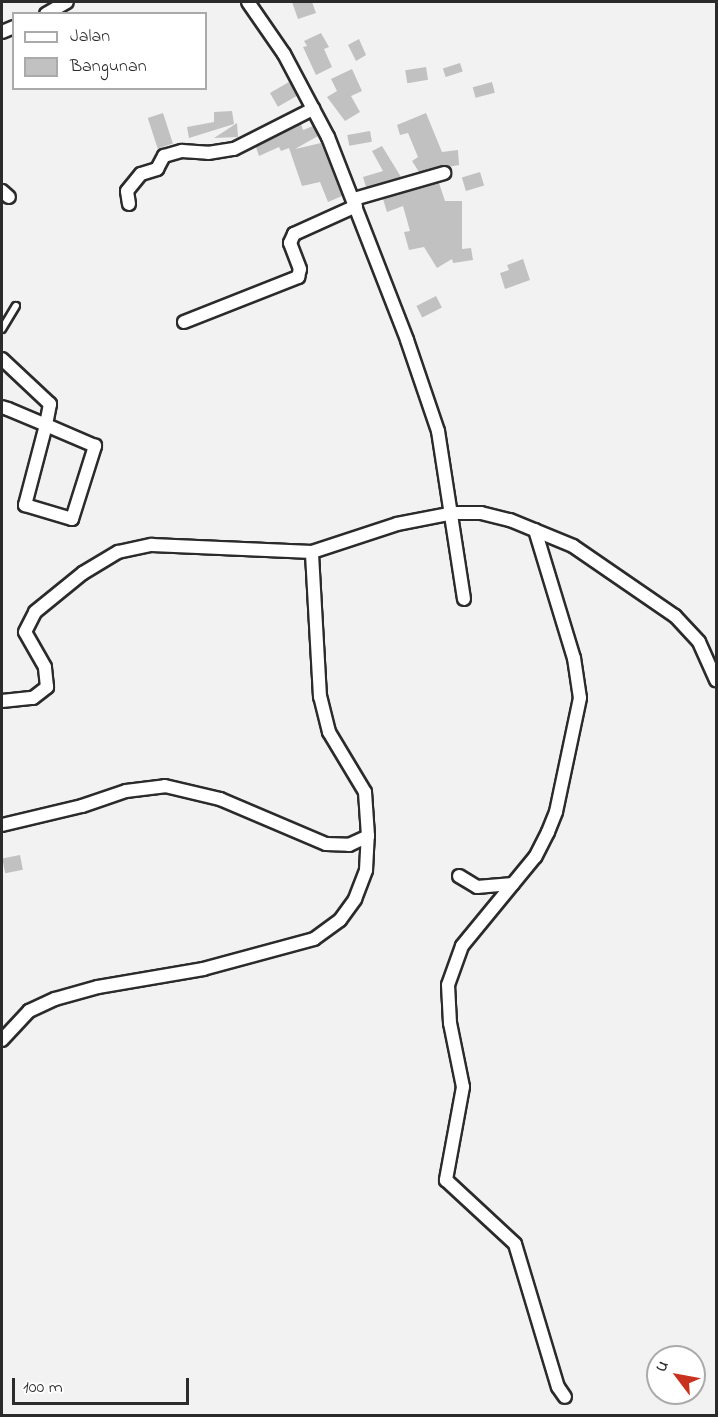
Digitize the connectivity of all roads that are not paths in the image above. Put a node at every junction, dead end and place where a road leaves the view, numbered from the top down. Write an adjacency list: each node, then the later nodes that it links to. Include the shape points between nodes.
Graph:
1 (67, 2): 3 (street)
2 (248, 2): 4 (street, via 285,54)
3 (50, 12)
4 (313, 109): 6 (street); 7 (street, via 234,148 164,156 157,169 140,176 127,191)
5 (444, 173): 6 (street)
6 (355, 203): 9 (street, via 294,234 290,243 300,269 298,277); 14 (street, via 438,430)
7 (129, 204)
8 (16, 306): 10 (lane)
9 (184, 322)
10 (2, 328)
11 (2, 359): 13 (street, via 26,386 46,397 50,404)
12 (2, 407): 13 (street)
13 (45, 425): 13 (street, via 95,446 72,519 25,505)
14 (453, 513): 15 (street, via 496,516); 16 (street, via 378,528); 17 (street)
15 (535, 530): 18 (street, via 588,554 675,616 699,642); 23 (street, via 574,658 580,698 556,812 535,857)
16 (312, 552): 19 (street, via 152,545 118,552 60,589 32,617 25,632 45,667 47,687 33,698); 21 (street, via 320,697 329,732 365,792)
17 (464, 599)
18 (717, 681)
19 (2, 701)
20 (2, 825): 21 (street, via 126,791 165,786 220,800 326,844 349,844)
21 (368, 836): 24 (street, via 366,870 355,898 340,920 314,939 204,969 99,987 55,999 29,1011)
22 (459, 876): 23 (street, via 477,887)
23 (513, 884): 25 (street, via 462,946 447,985 463,1087 446,1180 515,1244)
24 (2, 1040)
25 (564, 1398)

